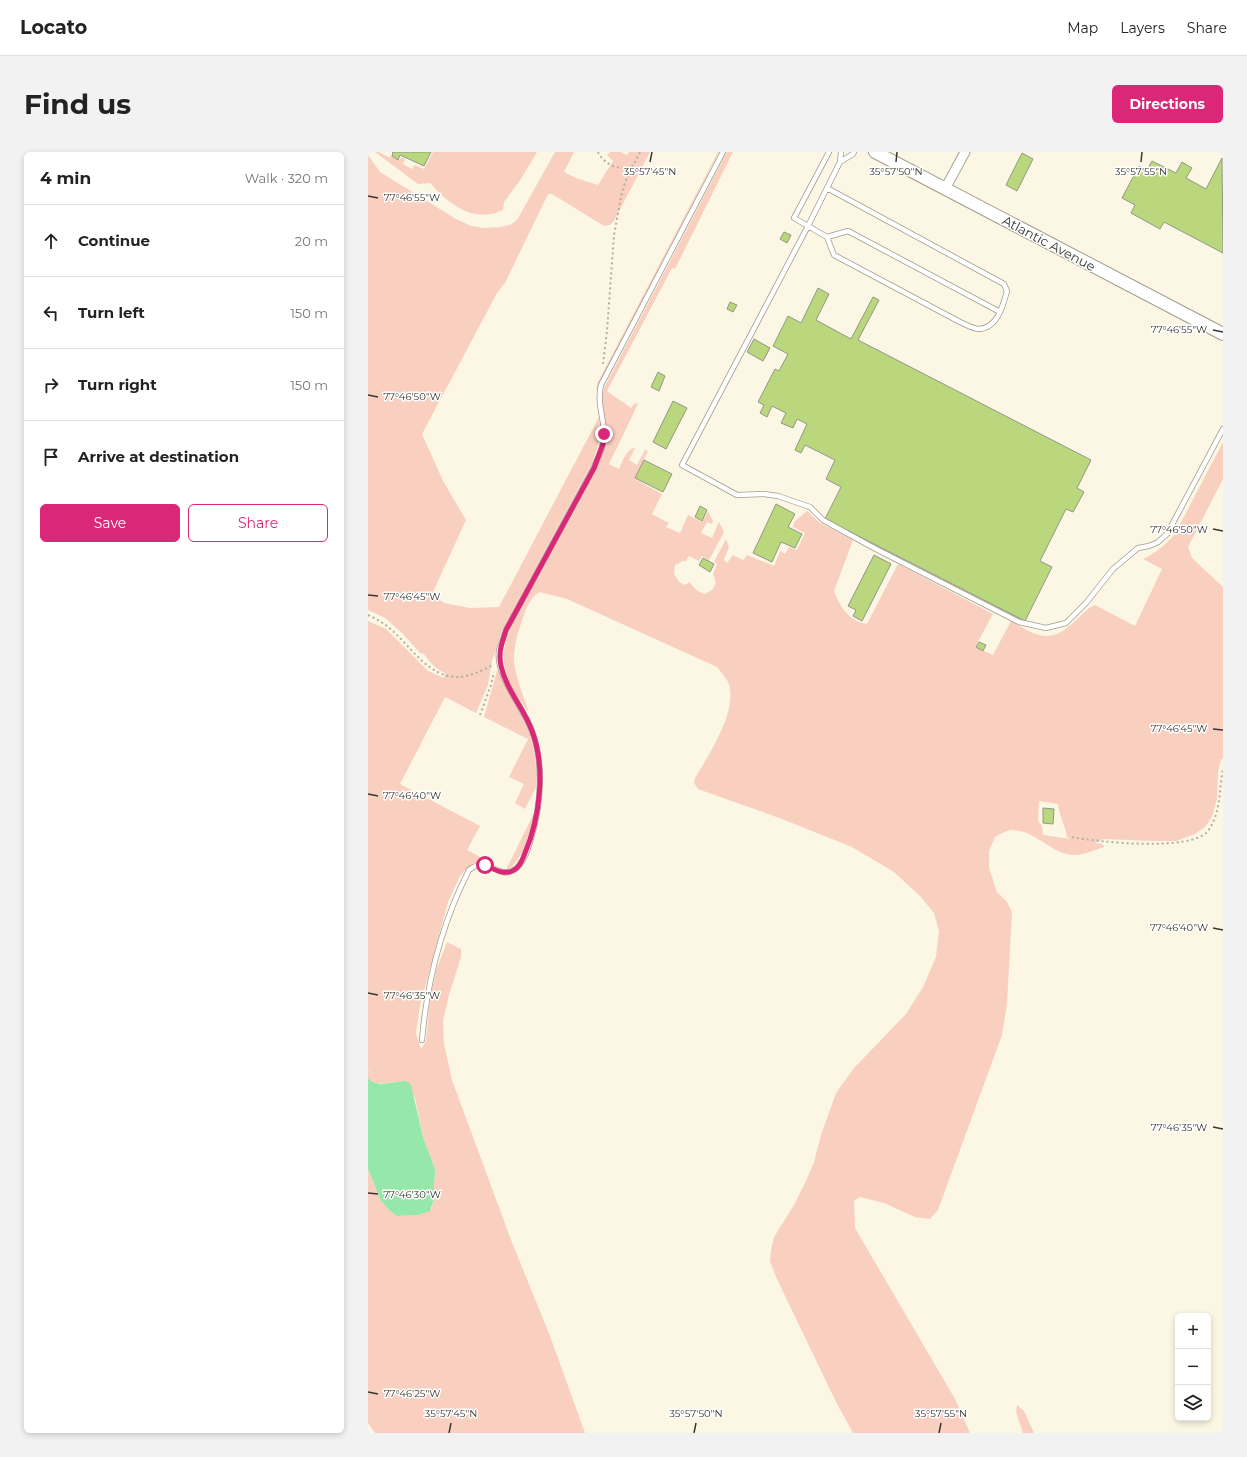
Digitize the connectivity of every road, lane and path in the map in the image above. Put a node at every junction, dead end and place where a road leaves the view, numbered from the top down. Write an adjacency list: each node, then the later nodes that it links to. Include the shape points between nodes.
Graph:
1 (598, 152): 10 (path, via 600,158 619,168)
2 (640, 152): 10 (path)
3 (723, 152): 17 (lane)
4 (829, 152): 13 (lane, via 794,218)
5 (841, 152): 9 (lane)
6 (854, 152): 9 (lane)
7 (875, 152): 12 (main road, Atlantic Avenue)
8 (965, 152): 12 (street)
9 (840, 162): 11 (lane)
10 (634, 165): 17 (path, via 622,192 614,235)
11 (827, 188): 13 (lane); 15 (lane, via 1004,284 1007,291)
12 (946, 189): 16 (main road, Atlantic Avenue)
13 (808, 226): 14 (lane); 18 (lane, via 682,465 737,495 778,496 810,507 823,520 881,552 1019,622 1046,628 1066,623 1113,570 1138,548 1158,542 1167,534)
14 (827, 237): 15 (lane, via 848,231); 15 (lane, via 834,255 976,329 985,328 994,322)
15 (1000, 312)
16 (1223, 334)
17 (601, 385): 23 (lane, via 599,395 604,434 599,456 506,630 499,652 504,679 532,730 538,754 539,790 536,822 521,862 514,870 506,873 479,864 469,870 450,914 436,958)
18 (1223, 430)
19 (368, 615): 20 (path, via 387,626 427,665 443,674 458,677 478,672 496,663)
20 (480, 715)
21 (1223, 769): 22 (path, via 1219,805 1214,820 1207,832 1196,838 1180,842 1146,843)
22 (1072, 837)
23 (422, 1040)

